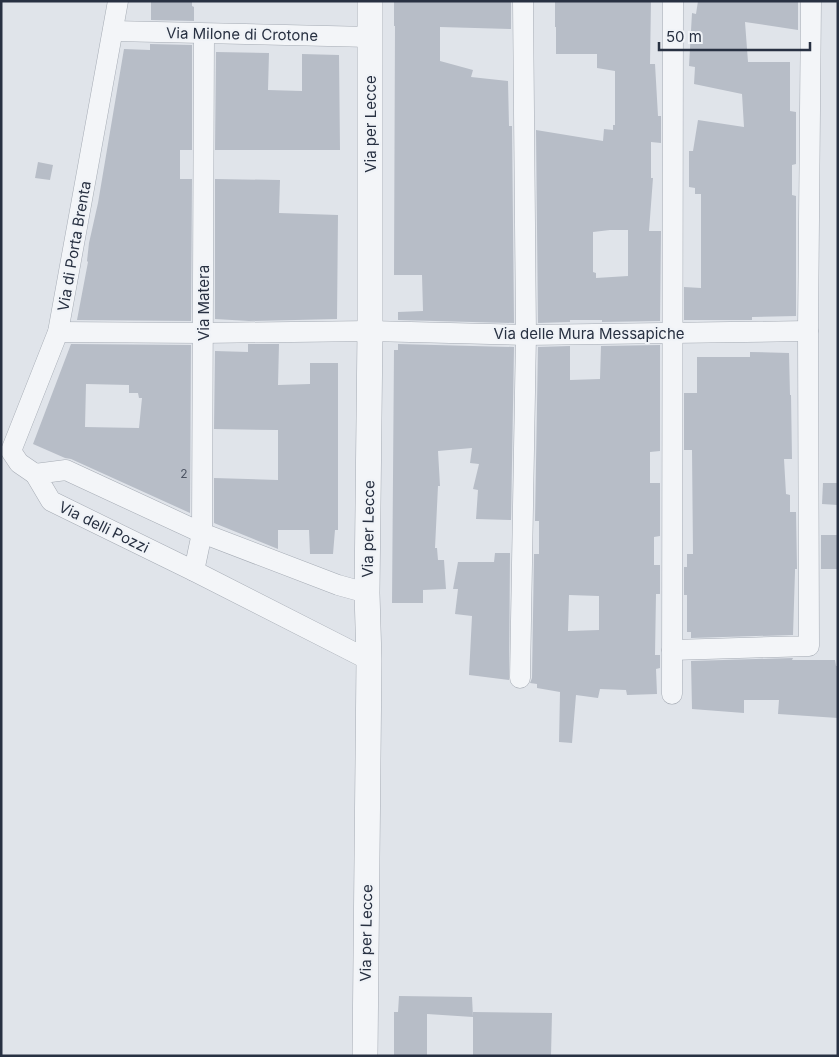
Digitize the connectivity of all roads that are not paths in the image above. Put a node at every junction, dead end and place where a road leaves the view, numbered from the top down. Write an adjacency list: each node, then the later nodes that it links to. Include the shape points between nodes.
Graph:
1 (118, 1): 6 (street, Via di Porta Brenta)
2 (370, 1): 8 (street, Via per Lecce)
3 (523, 1): 14 (street)
4 (674, 1): 13 (street)
5 (811, 1): 10 (street)
6 (114, 31): 7 (street, Via Milone di Crotone); 11 (street, Via di Porta Brenta)
7 (204, 34): 8 (street, Via Milone di Crotone); 12 (street, Via Matera)
8 (370, 37): 9 (street, Via per Lecce)
9 (370, 331): 12 (street, Via delle Mura Messapiche); 14 (street, Via delle Mura Messapiche); 18 (street, Via per Lecce)
10 (808, 331): 13 (street, Via delle Mura Messapiche); 19 (street, via 810,646)
11 (58, 332): 12 (street, Via delle Mura Messapiche); 15 (street, Via di Porta Brenta, via 11,451 19,463)
12 (203, 333): 16 (street, Via Matera)
13 (674, 333): 14 (street, Via delle Mura Messapiche); 19 (street)
14 (526, 335): 21 (street)
15 (35, 474): 16 (street, via 66,470); 17 (street, Via delli Pozzi, via 51,501)
16 (202, 533): 17 (street, Via Matera); 18 (street)
17 (194, 571): 20 (street, Via delli Pozzi)
18 (367, 593): 20 (street, Via per Lecce)
19 (672, 650): 22 (street)
20 (369, 660): 23 (street, Via per Lecce)
21 (520, 678)
22 (672, 694)
23 (365, 1056)

